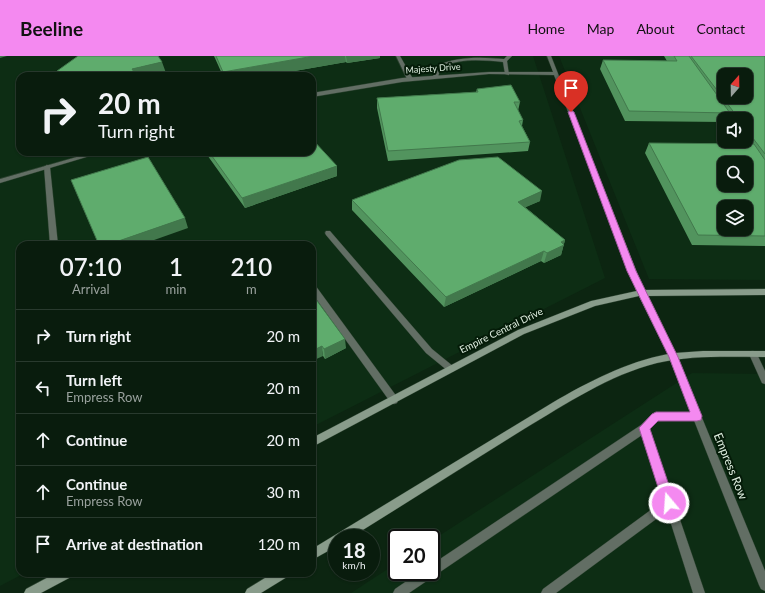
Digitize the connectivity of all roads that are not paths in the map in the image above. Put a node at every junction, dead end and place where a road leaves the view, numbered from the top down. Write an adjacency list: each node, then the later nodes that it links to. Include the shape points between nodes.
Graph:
1 (398, 56): 8 (street)
2 (510, 56): 4 (street)
3 (549, 56): 6 (street)
4 (505, 61): 5 (street); 7 (street, via 447,60 438,67)
5 (507, 74): 6 (street, Majesty Drive); 7 (street, Majesty Drive)
6 (556, 74): 17 (street)
7 (436, 77): 8 (street, Majesty Drive)
8 (410, 79): 9 (street, Majesty Drive)
9 (316, 94)
10 (86, 156): 11 (street)
11 (48, 167): 12 (street); 14 (street)
12 (0, 181)
13 (328, 233): 21 (street, via 429,351)
14 (54, 241)
15 (765, 292): 17 (street, Empire Central Drive)
16 (316, 293): 23 (street)
17 (641, 293): 20 (street); 21 (street, Empire Central Drive, via 594,303 569,312 521,332)
18 (753, 354): 19 (street); 20 (street); 22 (street)
19 (765, 354)
20 (673, 357): 24 (street, Empress Row); 28 (street, via 616,374 568,398)
21 (451, 369): 23 (street, Empire Central Drive)
22 (765, 380)
23 (394, 400): 26 (street, Empire Central Drive)
24 (697, 416): 25 (street, via 656,417); 35 (street, Empress Row)
25 (644, 428): 27 (street); 31 (street)
26 (316, 441)
27 (669, 503): 40 (street); 41 (street)
28 (355, 529)
29 (328, 545): 30 (street)
30 (316, 553)
31 (440, 565)
32 (58, 577): 37 (street)
33 (278, 577): 36 (street)
34 (417, 581): 39 (street)
35 (765, 585)
36 (264, 589): 38 (street)
37 (30, 593)
38 (251, 593)
39 (399, 593)
40 (548, 593)
41 (700, 593)

